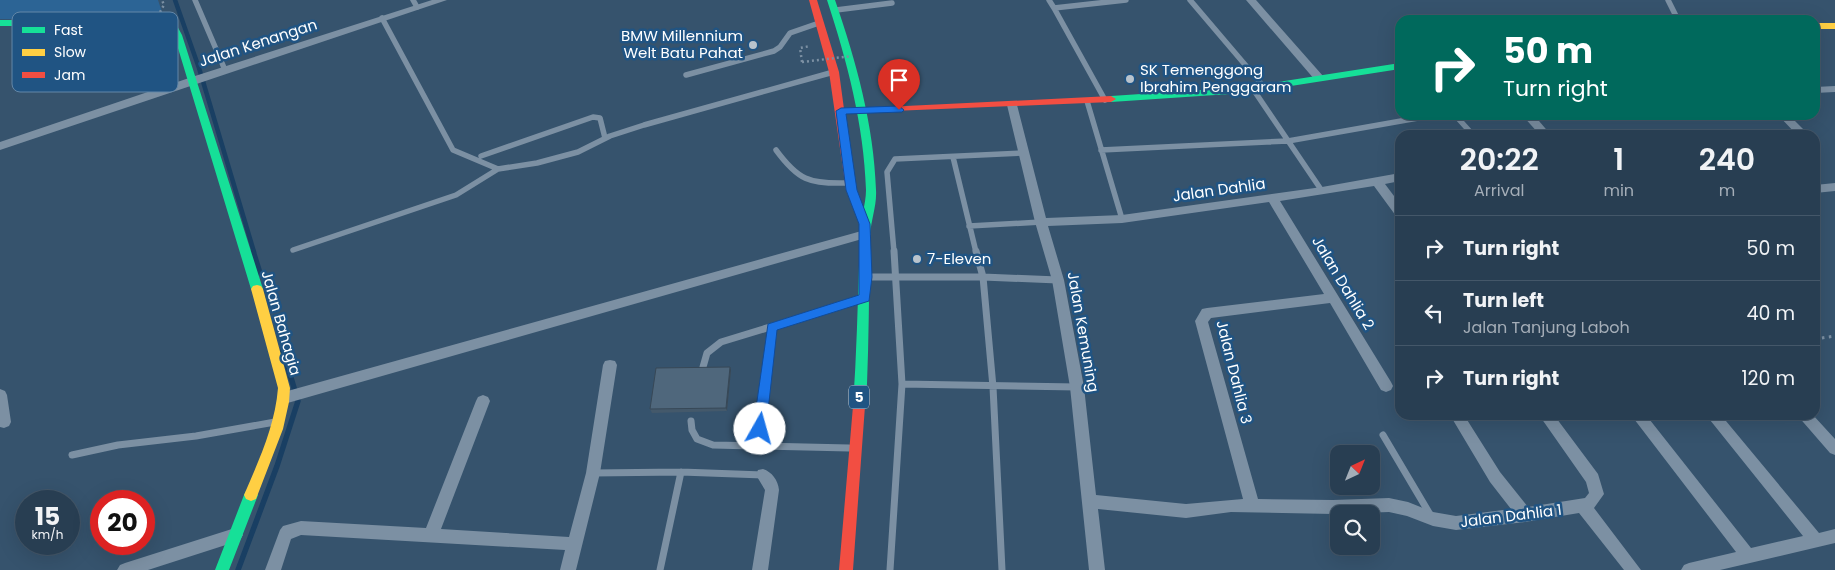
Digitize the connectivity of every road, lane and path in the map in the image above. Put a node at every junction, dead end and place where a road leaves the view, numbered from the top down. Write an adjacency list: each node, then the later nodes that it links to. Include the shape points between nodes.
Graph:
1 (195, 0): 22 (lane)
2 (442, 0): 10 (street, Jalan Kenangan)
3 (814, 0): 15 (main road, 5)
4 (1049, 0): 12 (lane)
5 (1126, 0): 12 (lane)
6 (1190, 0): 28 (lane)
7 (1251, 0): 25 (street)
8 (1668, 0): 13 (lane)
9 (892, 3): 11 (lane)
10 (415, 4): 14 (street, Jalan Kenangan)
11 (833, 5): 36 (main road, 5)
12 (1054, 8): 32 (lane)
13 (1676, 15)
14 (382, 18): 22 (street, Jalan Kenangan); 52 (lane, via 453,150)
15 (820, 23): 23 (main road, 5); 24 (lane, via 790,33 774,50)
16 (1820, 26): 17 (main road)
17 (1835, 26)
18 (178, 35): 26 (main road, Jalan Bahagia)
19 (800, 48): 20 (path, bridge, via 802,62)
20 (852, 56)
21 (1395, 67): 25 (main road)
22 (220, 72): 26 (street, Jalan Kenangan)
23 (834, 72): 35 (main road, 5); 44 (lane)
24 (686, 75)
25 (1319, 78): 28 (main road)
26 (195, 80): 27 (street, Jalan Kenangan); 82 (main road, Jalan Bahagia, via 284,388)
27 (178, 86)
28 (1258, 88): 32 (main road); 45 (lane)
29 (1835, 89): 30 (street)
30 (1820, 90)
31 (160, 92): 46 (street, Jalan Kenangan)
32 (1105, 100): 33 (main road)
33 (1087, 102): 34 (main road); 48 (lane)
34 (1012, 105): 36 (main road); 49 (street, Jalan Kemuning)
35 (841, 111): 36 (main road); 55 (main road, 5)
36 (861, 111): 64 (main road, 5, via 871,191)
37 (1407, 120): 45 (lane)
38 (1460, 120): 41 (lane)
39 (1532, 120): 42 (street)
40 (1788, 120): 43 (street)
41 (1468, 130)
42 (1541, 130)
43 (1799, 130)
44 (605, 138): 50 (lane, via 600,118 593,117); 52 (lane, via 578,152)
45 (1288, 141): 48 (lane); 58 (lane)
46 (0, 146)
47 (776, 150): 55 (lane, via 792,172 807,182)
48 (1101, 150): 61 (lane)
49 (1023, 153): 51 (lane); 62 (street, Jalan Kemuning)
50 (481, 156)
51 (953, 156): 63 (lane); 68 (lane, via 895,159 889,166)
52 (498, 169): 65 (lane, via 456,195)
53 (1395, 178): 54 (street, Jalan Dahlia)
54 (1376, 182): 58 (street, Jalan Dahlia); 60 (street)
55 (850, 183): 64 (main road, 5)
56 (1835, 187): 57 (street)
57 (1820, 188)
58 (1322, 191): 59 (street, Jalan Dahlia)
59 (1272, 197): 61 (street, Jalan Dahlia); 71 (street, Jalan Dahlia 2)
60 (1395, 207)
61 (1122, 219): 62 (street, Jalan Dahlia)
62 (1041, 222): 63 (lane); 69 (street, Jalan Kemuning)
63 (969, 226): 67 (lane)
64 (865, 229): 66 (main road, 5); 82 (street)
65 (293, 250)
66 (866, 277): 68 (lane); 70 (main road, 5)
67 (983, 277): 68 (lane); 69 (lane); 79 (lane)
68 (896, 278): 77 (lane)
69 (1058, 280): 80 (street, Jalan Kemuning)
70 (865, 298): 72 (lane); 94 (main road, 5)
71 (1332, 298): 78 (street, Jalan Dahlia 2); 101 (street, Jalan Dahlia 3, via 1208,313 1201,321)
72 (772, 327): 76 (lane, via 721,342 707,353); 93 (lane)
73 (1835, 336): 74 (path)
74 (1820, 338)
75 (610, 365): 98 (street)
76 (703, 367)
77 (902, 384): 79 (lane); 118 (lane)
78 (1386, 386)
79 (994, 387): 80 (lane); 119 (lane)
80 (1077, 387): 100 (street, Jalan Kemuning)
81 (0, 395): 90 (street)
82 (289, 396): 89 (main road, Jalan Bahagia)
83 (482, 402): 106 (street)
84 (1460, 420): 103 (street, via 1495,476)
85 (1550, 420): 102 (street, Jalan Dahlia 1, via 1592,479 1596,494 1590,503)
86 (1642, 420): 110 (street)
87 (1717, 420): 108 (street)
88 (1809, 420): 95 (street)
89 (278, 421): 96 (lane); 105 (main road, Jalan Bahagia)
90 (4, 422)
91 (691, 422): 93 (lane, via 697,439 703,442)
92 (1383, 436): 104 (lane)
93 (757, 446): 94 (lane)
94 (856, 448): 117 (main road, 5)
95 (1835, 449)
96 (72, 455)
97 (681, 472): 98 (lane); 99 (lane); 115 (lane)
98 (593, 473): 109 (street)
99 (764, 475): 116 (street, via 772,490)
100 (1089, 501): 101 (street, Jalan Dahlia 1, via 1186,511); 120 (street, Jalan Kemuning)
101 (1252, 505): 104 (street, Jalan Dahlia 1, via 1389,505)
102 (1582, 505): 103 (street, Jalan Dahlia 1); 121 (street)
103 (1525, 515): 104 (street, Jalan Dahlia 1, via 1456,523)
104 (1433, 519)
105 (235, 535): 111 (street); 112 (main road, Jalan Bahagia)
106 (431, 535): 109 (street); 113 (street, via 296,528 288,531 282,540)
107 (1835, 536): 108 (street)
108 (1815, 540): 110 (street)
109 (576, 544): 114 (street)
110 (1748, 556): 122 (street)
111 (125, 570)
112 (222, 570)
113 (272, 570)
114 (568, 570)
115 (660, 570)
116 (760, 570)
117 (846, 570)
118 (890, 570)
119 (1002, 570)
120 (1096, 570)
121 (1633, 570)
122 (1689, 570)

